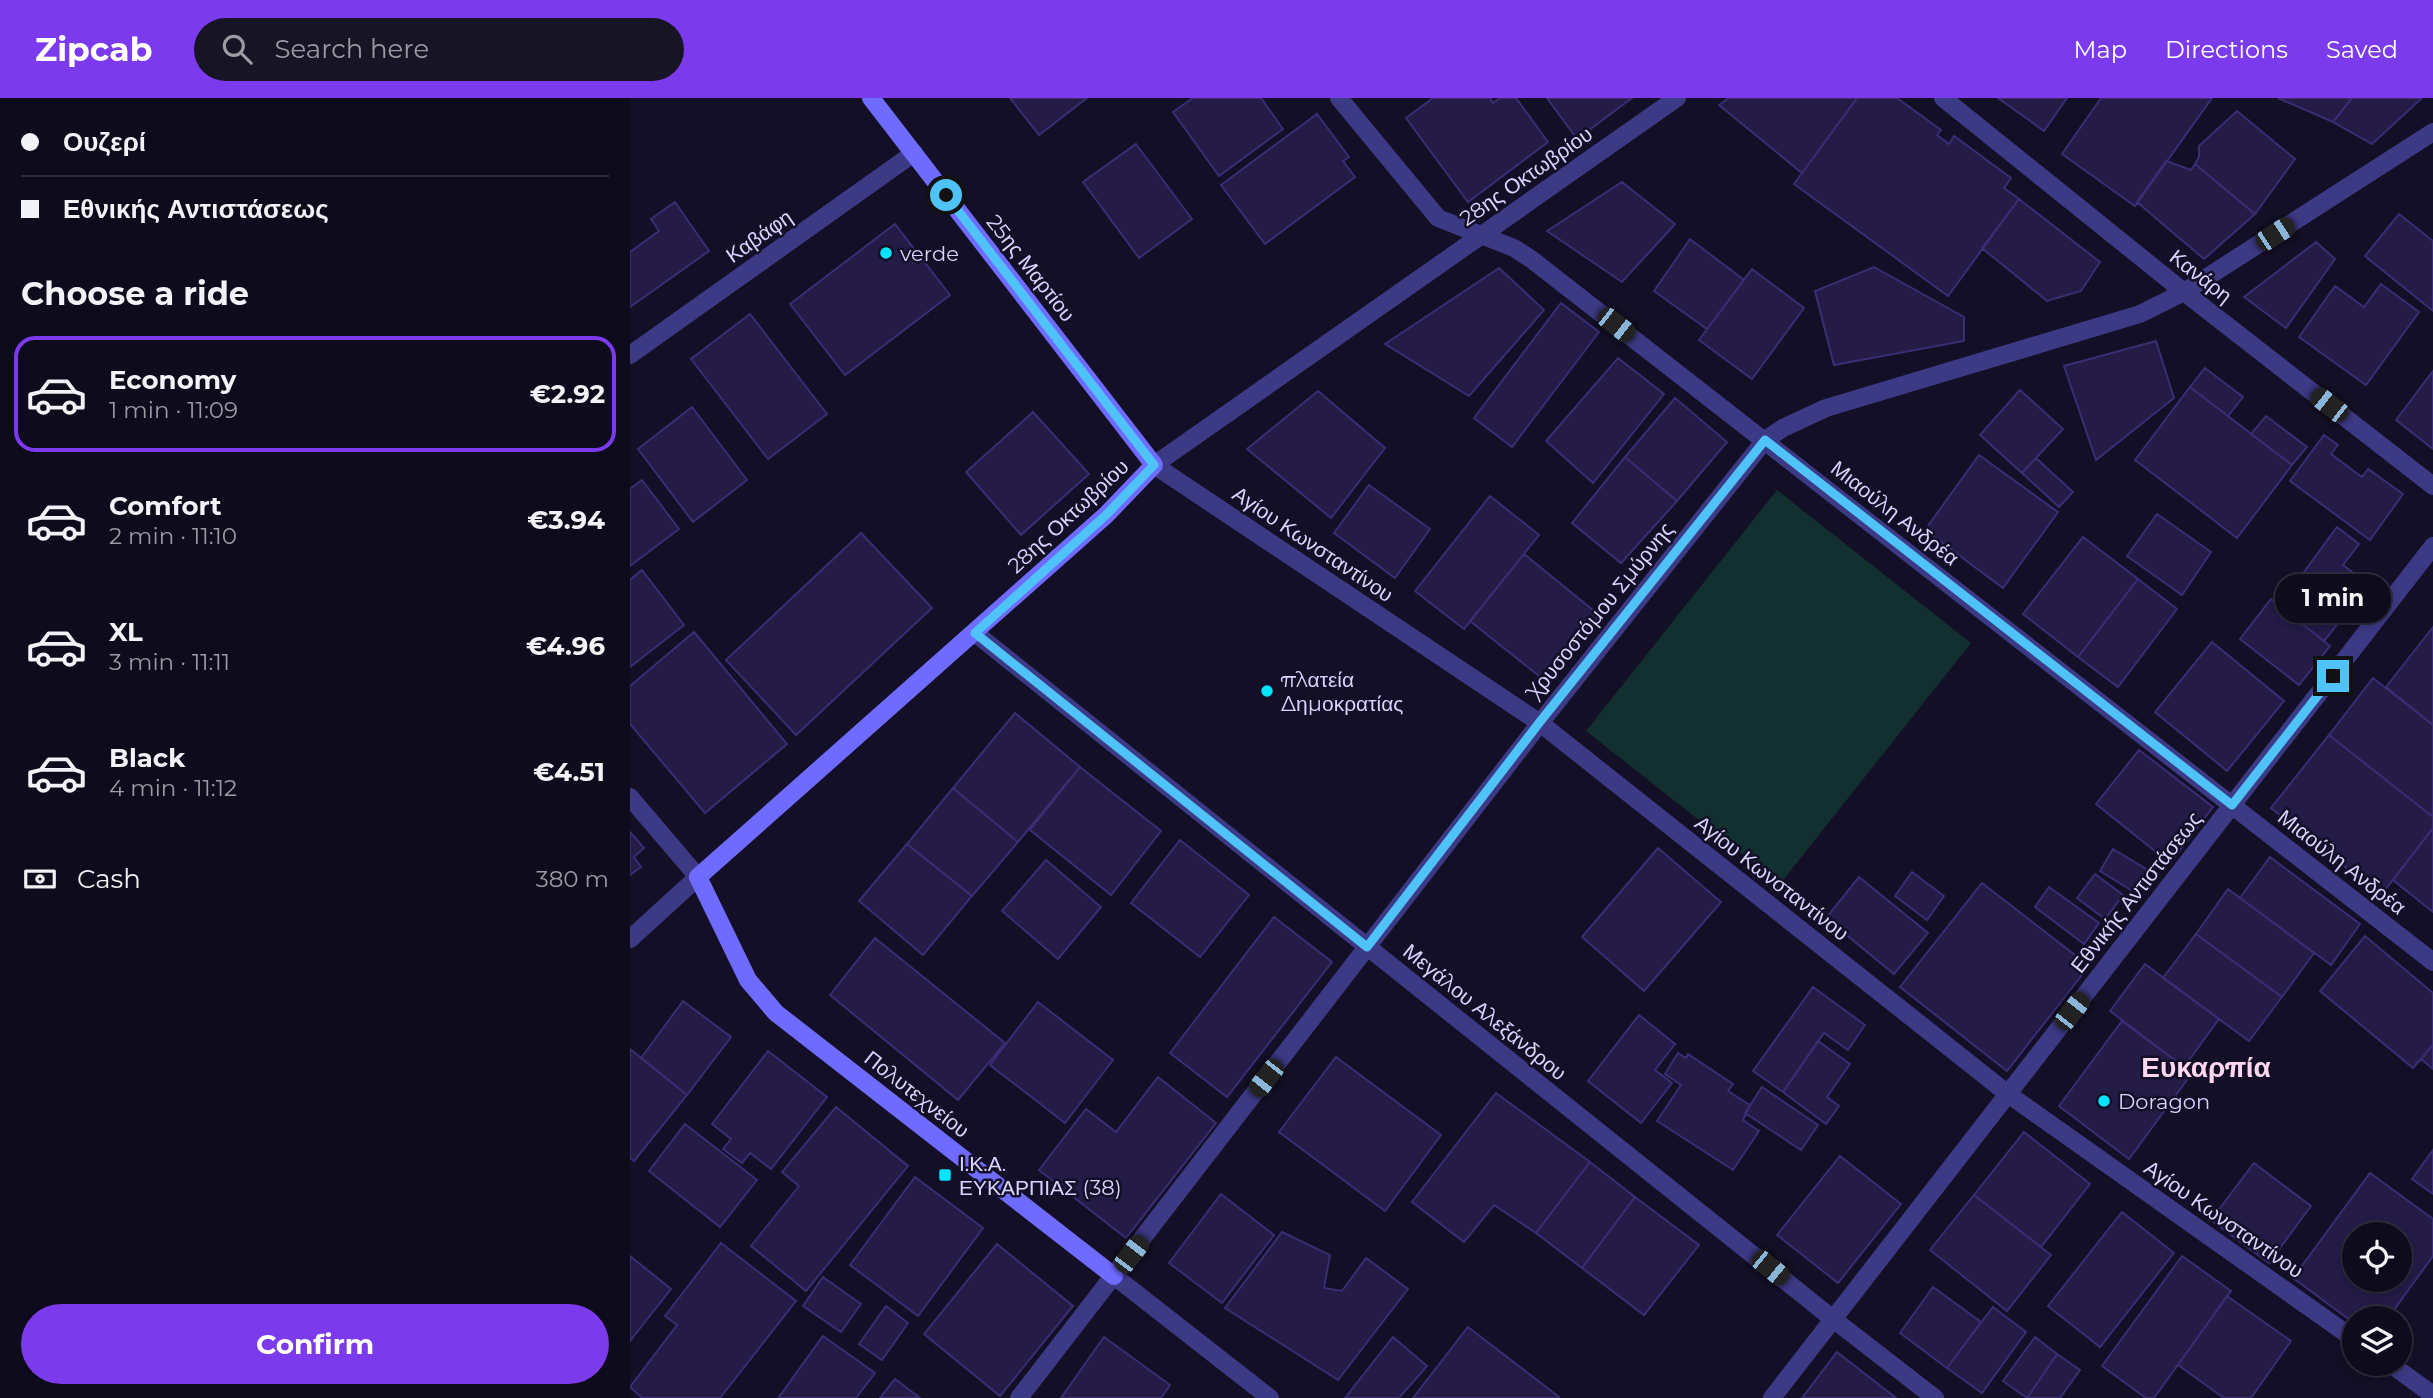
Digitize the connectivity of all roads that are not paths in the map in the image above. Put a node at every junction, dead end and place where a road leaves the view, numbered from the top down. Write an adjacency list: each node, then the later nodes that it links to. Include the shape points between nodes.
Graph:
1 (871, 98): 6 (main road, 25ης Μαρτίου)
2 (1339, 98): 7 (street, Μιαούλη Ανδρέα, via 1429,210)
3 (1677, 98): 7 (street, 28ης Οκτωβρίου)
4 (1943, 98): 8 (street, Κανάρη)
5 (2433, 132): 8 (street, Χρυσοστόμου Σμύρνης)
6 (914, 153): 9 (street, Καβάφη); 11 (main road, 25ης Μαρτίου)
7 (1480, 236): 10 (street, Μιαούλη Ανδρέα, via 1531,259); 11 (street, 28ης Οκτωβρίου)
8 (2184, 292): 10 (street, Χρυσοστόμου Σμύρνης, via 2119,323 1826,408); 12 (street, Κανάρη)
9 (630, 355)
10 (1765, 440): 15 (street, Χρυσοστόμου Σμύρνης); 17 (street, Μιαούλη Ανδρέα)
11 (1154, 465): 14 (main road, 28ης Οκτωβρίου, via 1106,515); 15 (street, Αγίου Κωνσταντίνου)
12 (2433, 486)
13 (2433, 547): 17 (street, Εθνικής Αντιστάσεως)
14 (975, 633): 18 (main road, 28ης Οκτωβρίου); 20 (street, Μεγάλου Αλεξάνδρου)
15 (1539, 723): 20 (street, Χρυσοστόμου Σμύρνης); 22 (street, Αγίου Κωνσταντίνου)
16 (630, 797): 18 (street, Πολυτεχνείου)
17 (2232, 805): 21 (street, Μιαούλη Ανδρέα); 22 (street, Εθνικής Αντιστάσεως)
18 (698, 877): 19 (street, 28ης Οκτωβρίου); 23 (main road, Πολυτεχνείου, via 748,980 776,1013)
19 (630, 939)
20 (1367, 947): 23 (street, Χρυσοστόμου Σμύρνης); 24 (street, Μεγάλου Αλεξάνδρου)
21 (2433, 962)
22 (2008, 1094): 24 (street, Εθνικής Αντιστάσεως); 25 (street, Αγίου Κωνσταντίνου)
23 (1114, 1276): 28 (street, Χρυσοστόμου Σμύρνης); 29 (street, Πολυτεχνείου)
24 (1833, 1319): 30 (street, Εθνικής Αντιστάσεως); 31 (street, Μεγάλου Αλεξάνδρου)
25 (2342, 1331)
26 (2407, 1376): 27 (street)
27 (2433, 1395)
28 (1019, 1398)
29 (1270, 1398)
30 (1772, 1398)
31 (1935, 1398)

